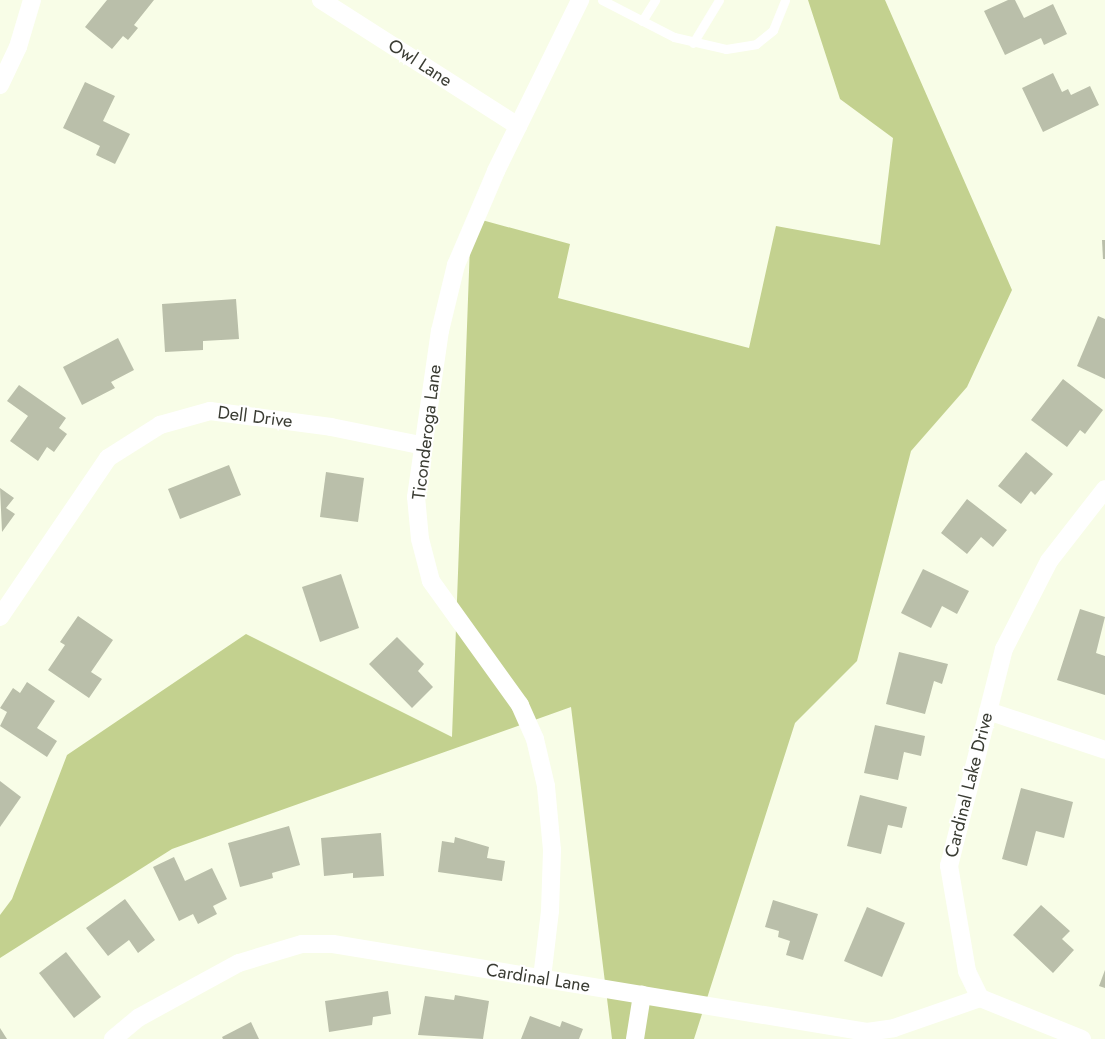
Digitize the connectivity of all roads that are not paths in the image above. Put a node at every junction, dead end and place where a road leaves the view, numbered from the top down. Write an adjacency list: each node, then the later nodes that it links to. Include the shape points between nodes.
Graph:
1 (32, 0): 10 (street, via 18,47)
2 (321, 0): 11 (street, Owl Lane)
3 (580, 0): 11 (street, Ticonderoga Lane)
4 (602, 0): 8 (lane)
5 (655, 0): 8 (lane)
6 (719, 0): 9 (lane)
7 (785, 0): 9 (lane, via 773,30 756,44 726,50)
8 (642, 21): 9 (lane)
9 (694, 43)
10 (0, 85)
11 (518, 126): 12 (street, Ticonderoga Lane, via 456,265 440,331)
12 (424, 446): 14 (street, Dell Drive, via 331,427 210,412 160,425 108,458); 17 (street, Ticonderoga Lane, via 416,497 420,539 431,581 520,704 535,739 546,786 552,850 550,911)
13 (1105, 489): 15 (street, Cardinal Lake Drive, via 1049,561 1028,596 1004,649)
14 (0, 617)
15 (988, 712): 16 (street); 19 (street, Cardinal Lake Drive, via 949,866 967,971)
16 (1105, 750)
17 (542, 978): 18 (street, Cardinal Lane); 20 (street, Cardinal Lane, via 332,944 302,944 239,963 138,1018)
18 (642, 995): 19 (street, Cardinal Lane, via 867,1032 894,1028); 21 (street)
19 (980, 998): 22 (street)
20 (113, 1039)
21 (635, 1039)
22 (1082, 1039)

